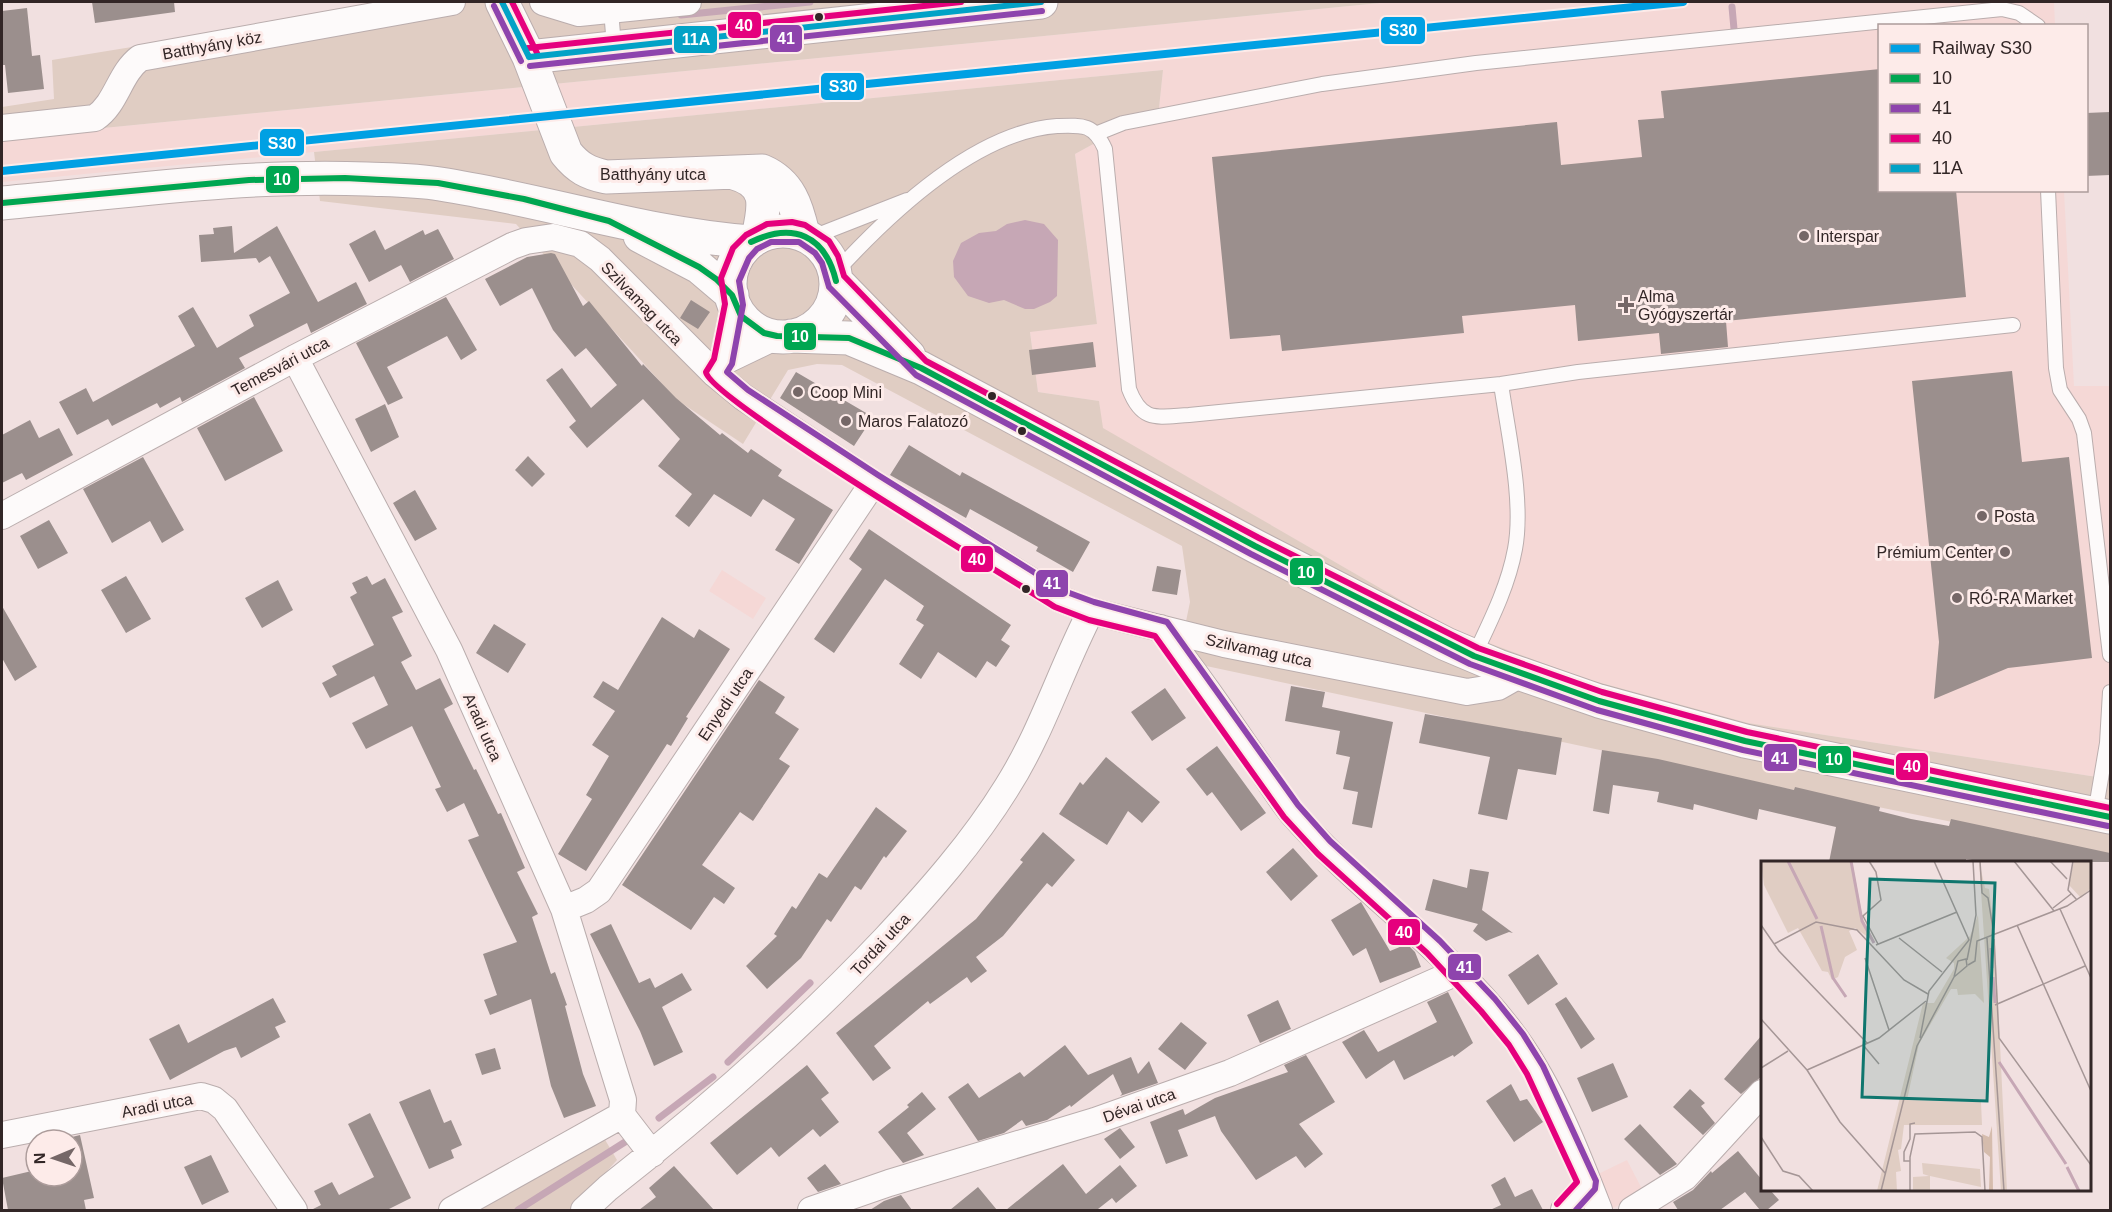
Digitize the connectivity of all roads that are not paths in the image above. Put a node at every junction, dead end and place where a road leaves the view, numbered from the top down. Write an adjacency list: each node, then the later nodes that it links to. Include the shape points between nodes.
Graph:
1 (452, 2): 10 (street, Batthyány köz, via 140,58 128,68 106,110 95,118)
2 (502, 2): 9 (main road, Batthyány utca)
3 (543, 2): 6 (street, via 579,13)
4 (688, 2): 6 (street)
5 (1041, 2): 8 (main road)
6 (611, 10): 8 (lane)
7 (2035, 24): 11 (lane, via 2019,13 2002,9 1476,63 1322,84 1123,123)
8 (614, 46): 9 (main road)
9 (529, 57): 12 (main road, Batthyány utca, via 566,153 588,173 606,177)
10 (2, 128)
11 (1098, 134): 14 (lane, via 1085,126 1071,125 1016,135 977,153); 27 (lane, via 1105,149 1130,389 1143,414 1179,416)
12 (734, 173): 17 (main road, Batthyány utca, via 762,171 776,177 790,192); 19 (main road, via 748,177 762,193 763,216)
13 (2048, 192): 32 (lane, via 2056,368 2060,390 2084,433)
14 (915, 197): 17 (lane); 20 (lane, via 862,244)
15 (2, 204): 16 (main road, via 249,180 345,178 438,183 524,199)
16 (609, 221): 19 (main road, via 710,239); 21 (main road, via 699,267)
17 (807, 236): 19 (main road, via 781,231); 20 (main road, via 822,247)
18 (565, 239): 24 (street, Temesvári utca, via 542,238 513,246); 25 (street, Szilvamag utca, via 580,244 600,259)
19 (755, 239): 21 (main road, via 734,266 730,280)
20 (836, 277): 23 (main road, via 832,303 819,323 806,332); 26 (main road)
21 (733, 299): 23 (main road, via 751,326); 25 (street)
22 (2013, 325): 27 (lane)
23 (784, 336): 25 (street); 26 (main road, via 849,338)
24 (295, 358): 29 (street, Temesvári utca); 36 (street, Aradi utca, via 449,650)
25 (719, 368): 28 (street, Szilvamag utca, via 743,397)
26 (921, 368): 33 (main road, via 1266,552)
27 (1501, 384): 33 (lane, via 1518,513)
28 (873, 483): 30 (street, Szilvamag utca, via 1060,599); 36 (street, Enyedi utca, via 599,891)
29 (2, 516)
30 (1104, 608): 31 (street, Szilvamag utca); 41 (street, Tordai utca, via 1029,751 966,847 836,990 774,1050)
31 (1160, 628): 33 (street, Szilvamag utca, via 1224,644 1477,692 1498,687); 37 (street, via 1291,811)
32 (2110, 655)
33 (1498, 666): 35 (main road, via 1599,701 1744,741)
34 (2110, 692): 35 (lane)
35 (2101, 808)
36 (564, 909): 39 (street, Aradi utca, via 623,1100)
37 (1457, 972): 42 (street, via 1516,1040 1535,1070); 46 (street, Dévai utca, via 1230,1073)
38 (1761, 1094): 49 (street, via 1685,1177)
39 (622, 1115): 41 (street, Aradi utca); 44 (street)
40 (2, 1135): 43 (street, Aradi utca, via 201,1096 225,1109)
41 (651, 1154): 45 (street, Tordai utca)
42 (1588, 1184): 47 (street); 48 (street)
43 (294, 1210)
44 (452, 1210)
45 (584, 1210)
46 (811, 1210)
47 (1564, 1210)
48 (1599, 1210)
49 (1632, 1210)

